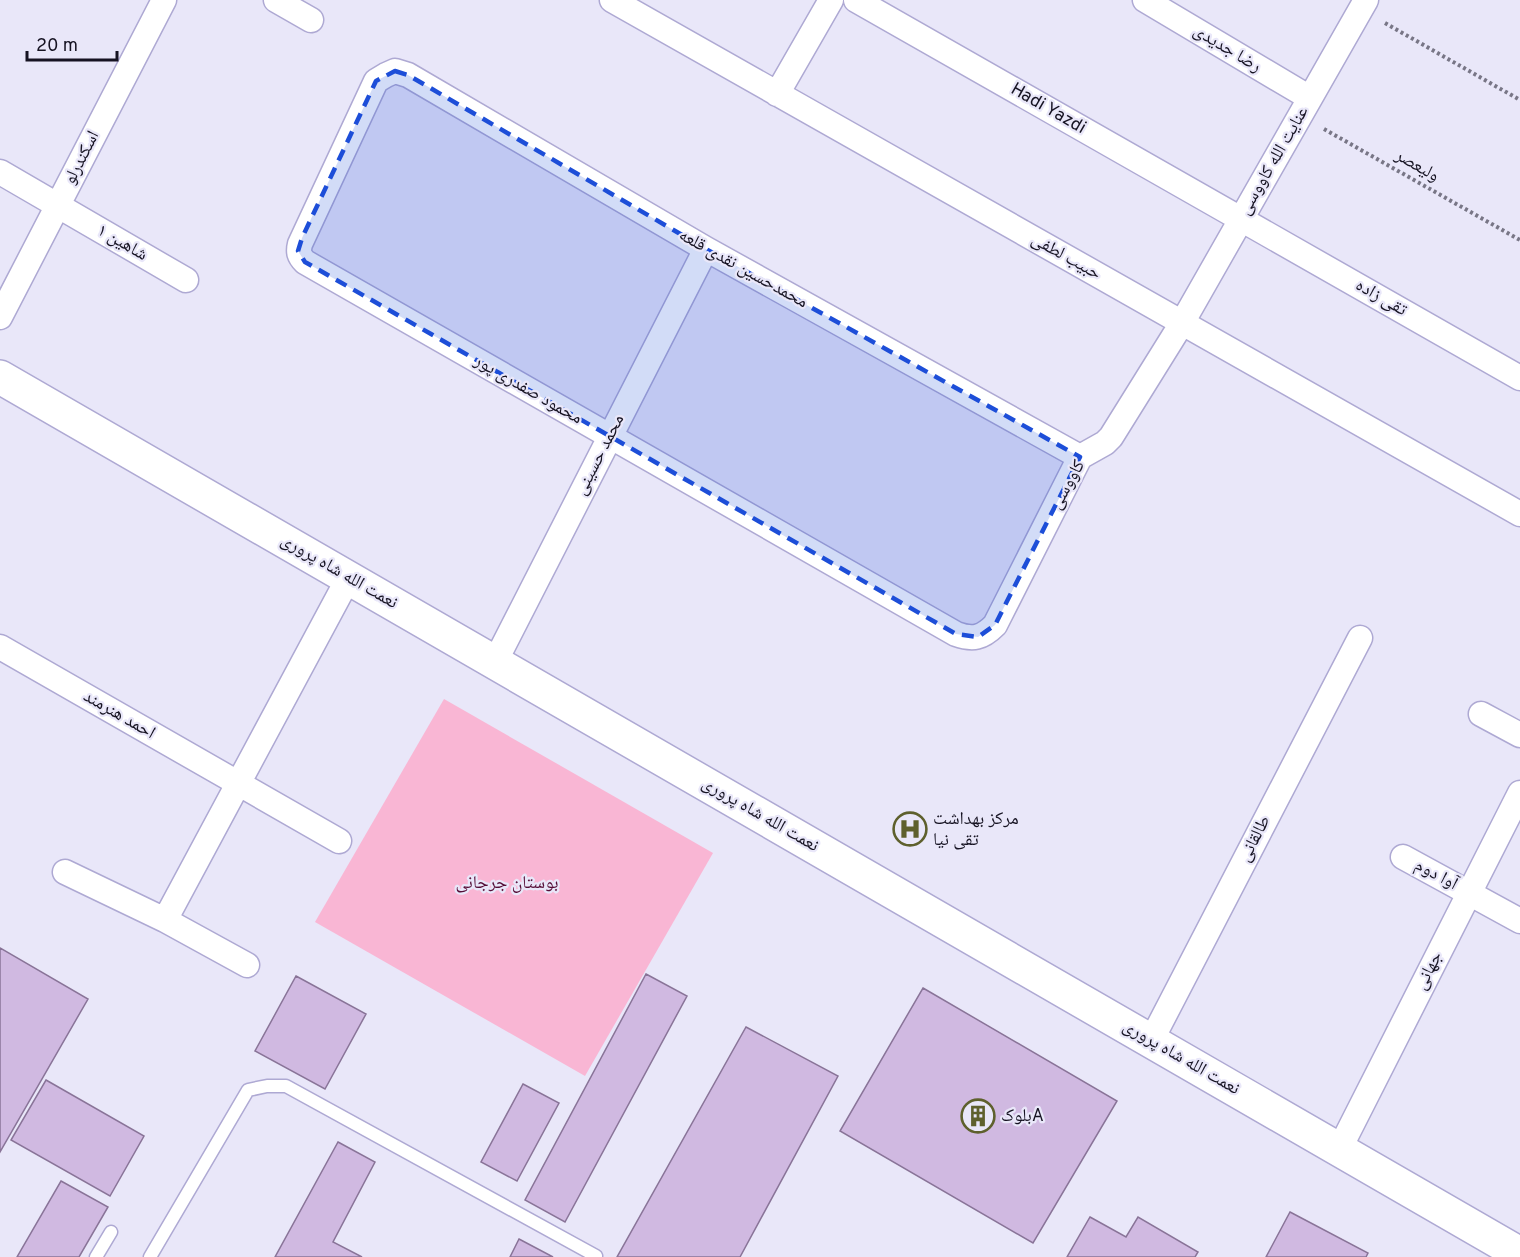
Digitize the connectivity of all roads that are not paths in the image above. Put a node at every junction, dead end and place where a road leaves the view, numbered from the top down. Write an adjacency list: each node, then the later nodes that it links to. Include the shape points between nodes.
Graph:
1 (164, 0): 13 (street, اسکندرلو)
2 (276, 0): 8 (street)
3 (612, 0): 10 (street, حبیب لطفی)
4 (831, 0): 10 (street)
5 (856, 0): 14 (street, Hadi Yazdi)
6 (1145, 0): 11 (street, رضا جدیدی)
7 (1363, 4): 11 (street, عنایت‌ الله کاووسی)
8 (311, 20)
9 (408, 75): 15 (street, محمدحسین نقدی قلعه); 21 (street, محمود صفدری پور, via 395,71 376,81 302,238 300,257)
10 (777, 94): 18 (street, حبیب لطفی)
11 (1305, 107): 14 (street, عنایت‌ الله کاووسی)
12 (0, 172): 13 (street, شاهین ۱)
13 (58, 205): 16 (street, شاهین ۱); 17 (street, اسکندرلو)
14 (1241, 219): 18 (street, عنایت‌ الله کاووسی); 20 (street, تقی زاده)
15 (706, 249): 21 (street, محمد حسینی); 22 (street, محمدحسین نقدی قلعه)
16 (186, 280)
17 (0, 317)
18 (1182, 323): 22 (street, کاووسی, via 1111,437); 23 (street, حبیب لطفی)
19 (0, 376): 24 (main road, نعمت الله شاه پروری)
20 (1520, 378)
21 (610, 437): 25 (street, محمود صفدری پور); 28 (street, محمد حسینی)
22 (1080, 457): 25 (street, کاووسی, via 995,625 978,637)
23 (1520, 514)
24 (349, 577): 28 (main road, نعمت الله شاه پروری); 31 (street)
25 (956, 634)
26 (1360, 638): 40 (street, طالقانی)
27 (0, 647): 31 (street, احمد هنرمند)
28 (495, 662): 40 (main road, نعمت الله شاه پروری)
29 (1481, 714): 30 (street)
30 (1520, 735)
31 (238, 782): 33 (street, احمد هنرمند); 37 (street)
32 (1520, 793): 36 (street, جهانی)
33 (339, 841)
34 (1403, 857): 36 (street, آوا دوم)
35 (64, 872): 37 (street)
36 (1469, 893): 38 (street, آوا دوم); 41 (street, جهانی)
37 (165, 921): 39 (street)
38 (1520, 921)
39 (247, 965)
40 (1151, 1041): 41 (main road, نعمت الله شاه پروری)
41 (1339, 1150): 43 (main road, نعمت الله شاه پروری)
42 (111, 1232): 45 (lane)
43 (1520, 1254)
44 (596, 1256): 46 (lane, via 286,1086 267,1086 248,1090)
45 (96, 1257)
46 (150, 1257)

